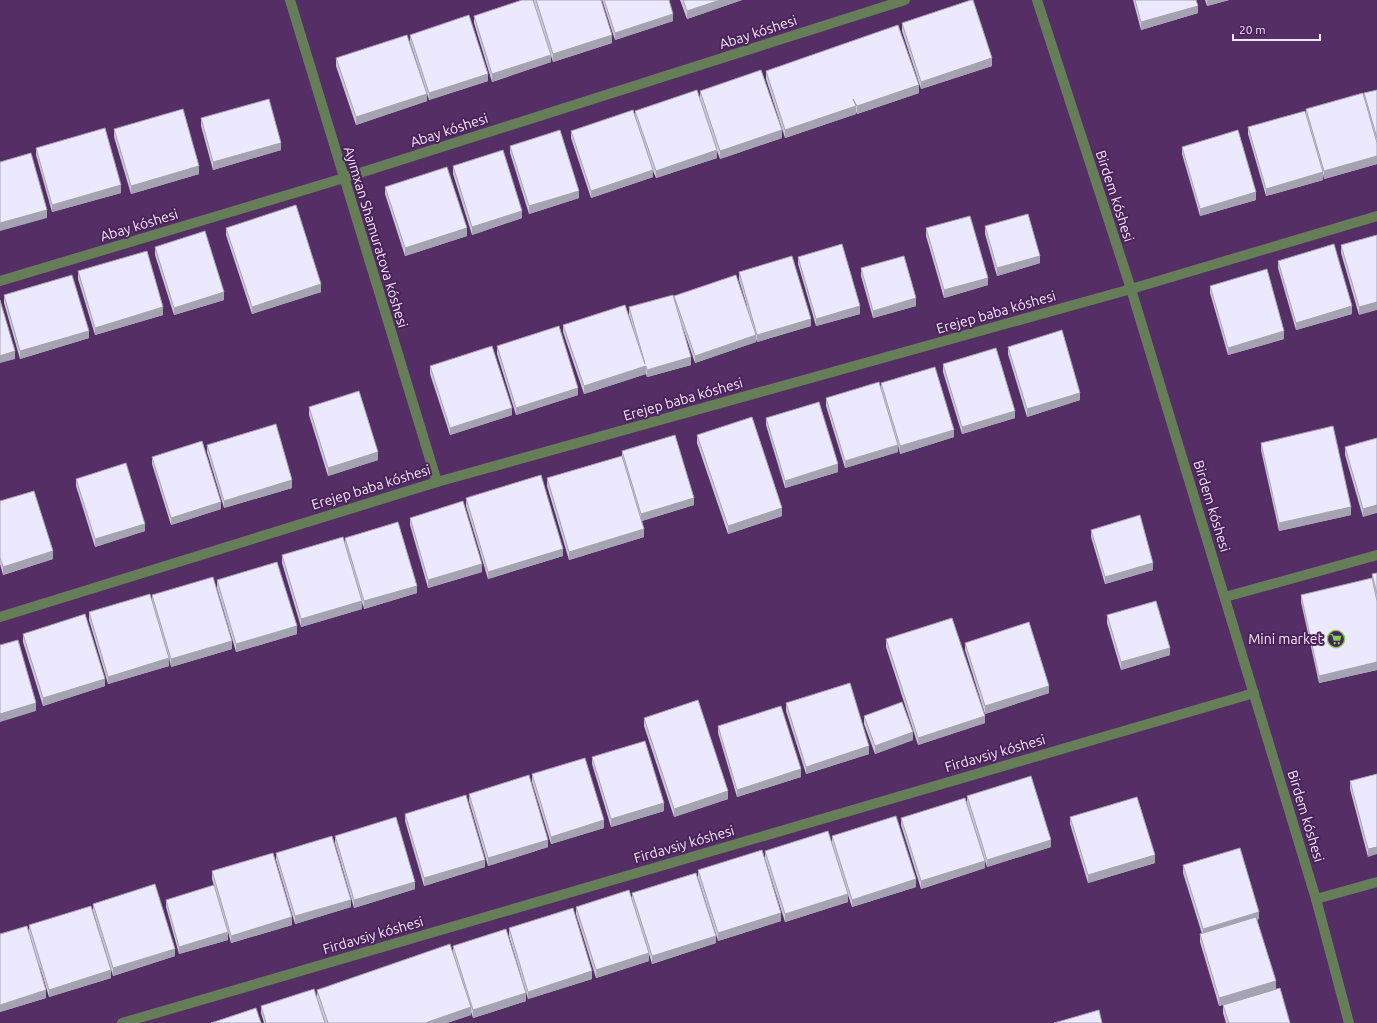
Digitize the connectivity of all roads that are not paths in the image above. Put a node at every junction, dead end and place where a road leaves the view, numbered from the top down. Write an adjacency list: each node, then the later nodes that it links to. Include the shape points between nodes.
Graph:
1 (290, 0): 4 (street, Ayımxan Shamuratova kóshesi)
2 (905, 0): 4 (street, Abay kóshesi)
3 (1036, 0): 7 (street, Birdem kóshesi)
4 (344, 178): 6 (street, Abay kóshesi); 8 (street, Ayımxan Shamuratova kóshesi)
5 (1377, 216): 7 (street, Erejep baba kóshesi)
6 (0, 281)
7 (1131, 289): 8 (street, Erejep baba kóshesi); 10 (street, Birdem kóshesi)
8 (436, 482): 11 (street, Erejep baba kóshesi)
9 (1377, 555): 10 (street)
10 (1225, 597): 12 (street, Birdem kóshesi)
11 (0, 617)
12 (1254, 692): 14 (street, Birdem kóshesi); 15 (street, Firdavsiy kóshesi)
13 (1377, 882): 14 (street)
14 (1316, 899): 16 (street, Birdem kóshesi)
15 (122, 1023)
16 (1349, 1023)

